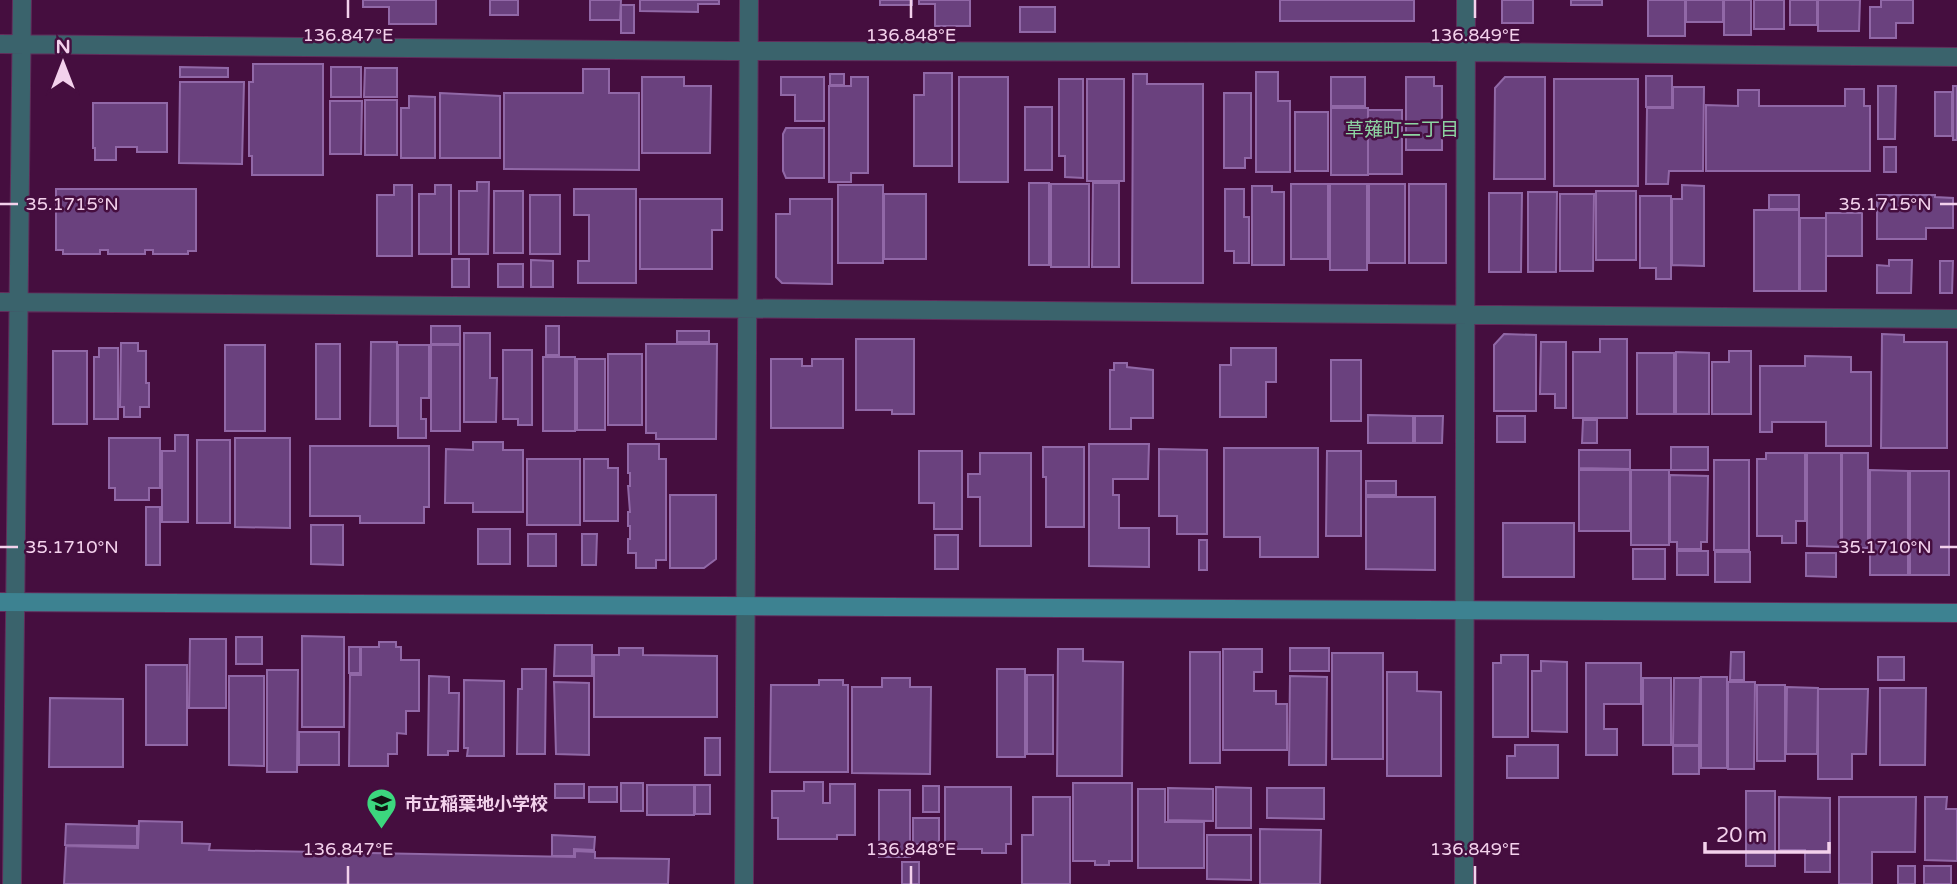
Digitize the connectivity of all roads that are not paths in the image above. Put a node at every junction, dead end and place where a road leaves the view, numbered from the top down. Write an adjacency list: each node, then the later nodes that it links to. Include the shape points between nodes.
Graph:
1 (22, 0): 5 (street)
2 (749, 0): 6 (street)
3 (1466, 0): 7 (street)
4 (0, 44): 5 (street)
5 (22, 44): 6 (street); 9 (street)
6 (749, 51): 7 (street); 10 (street)
7 (1466, 52): 8 (street); 11 (street)
8 (1957, 57)
9 (9, 302): 10 (street); 13 (street)
10 (748, 309): 11 (street); 14 (street)
11 (1466, 315): 12 (street); 15 (street)
12 (1957, 319)
13 (7, 602): 14 (street); 17 (street)
14 (747, 606): 15 (street); 18 (street)
15 (1466, 610): 16 (street); 19 (street)
16 (1957, 613)
17 (12, 884)
18 (744, 884)
19 (1464, 884)

